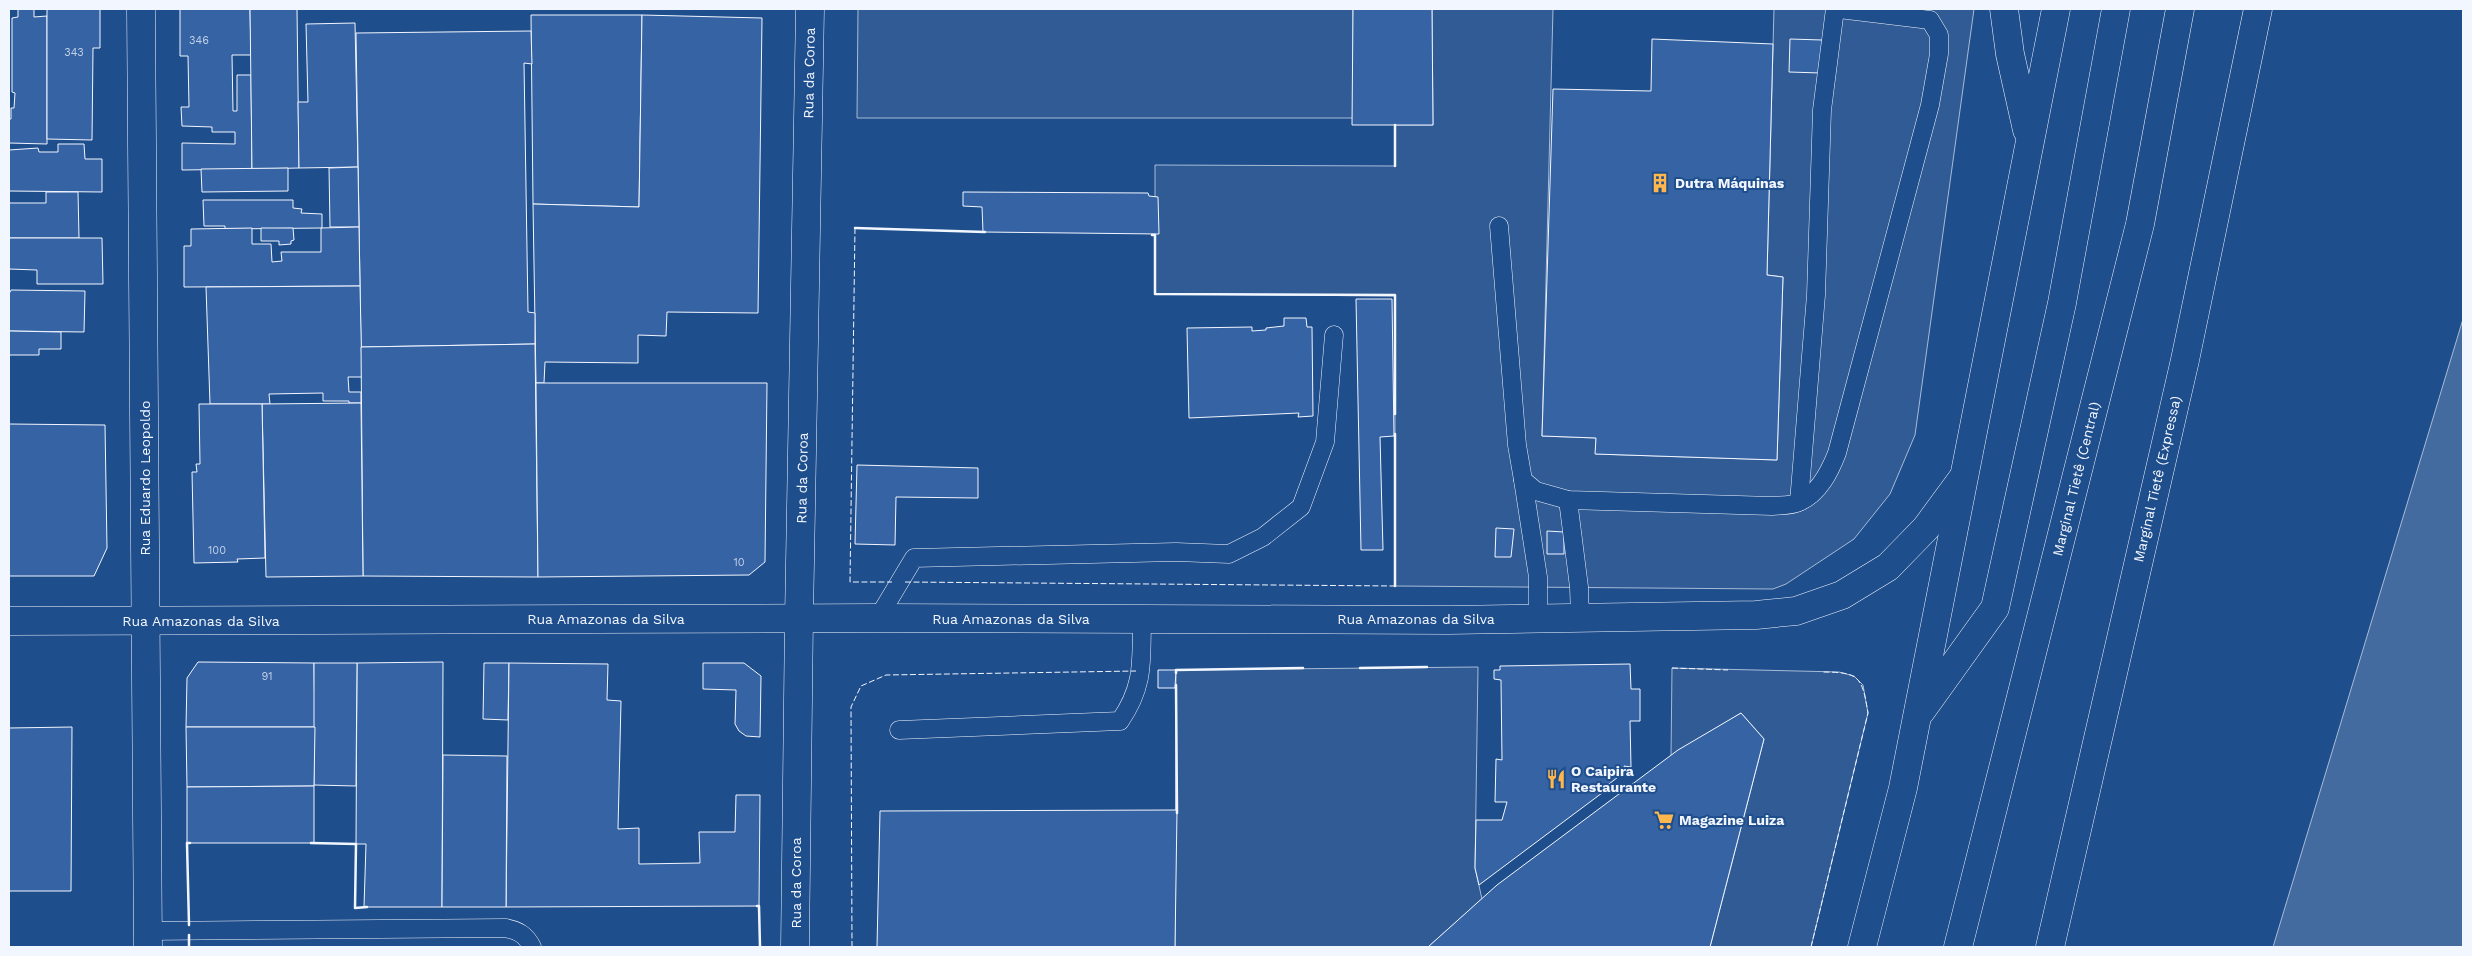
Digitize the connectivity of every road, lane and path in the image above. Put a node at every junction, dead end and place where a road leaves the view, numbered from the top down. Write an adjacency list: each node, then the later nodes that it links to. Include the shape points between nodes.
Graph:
1 (141, 9): 23 (main road, Rua Eduardo Leopoldo)
2 (810, 9): 17 (main road, Rua da Coroa)
3 (1835, 9): 16 (lane, via 1822,110 1816,296)
4 (1839, 9): 16 (lane, via 1930,20 1939,35 1939,54 1930,105 1837,453 1829,474)
5 (2004, 9): 10 (main road, via 2010,54)
6 (2056, 9): 10 (main road)
7 (2116, 9): 24 (main road, via 2062,303 1995,608)
8 (2180, 9): 30 (main road, Marginal Tietê (Central), via 2140,224)
9 (2258, 9): 31 (main road, Marginal Tietê (Expressa), via 2182,370)
10 (2030, 140): 14 (main road)
11 (1499, 226): 13 (lane, via 1517,445)
12 (1334, 335): 18 (lane, via 1325,442 1301,507 1263,537 1229,554 1176,552 914,558)
13 (1523, 480): 15 (lane, via 1536,491); 19 (lane, via 1538,577)
14 (1962, 480): 20 (main road, Rua Amazonas da Silva, via 1926,528 1888,567 1842,595 1796,611 1756,615); 24 (main road)
15 (1568, 500): 16 (lane, via 1772,506); 20 (lane)
16 (1799, 502)
17 (799, 618): 18 (main road, Rua Amazonas da Silva); 23 (main road, Rua Amazonas da Silva); 28 (main road, Rua da Coroa)
18 (878, 618): 21 (main road, Rua Amazonas da Silva)
19 (1538, 618): 20 (main road, Rua Amazonas da Silva); 21 (main road, Rua Amazonas da Silva)
20 (1580, 618)
21 (1142, 619): 25 (lane, via 1142,671 1131,704 1120,721)
22 (9, 621): 23 (main road, Rua Amazonas da Silva)
23 (146, 621): 26 (main road, Rua Eduardo Leopoldo)
24 (1916, 718): 29 (main road, via 1903,788)
25 (898, 730)
26 (148, 939): 27 (lane, via 505,928 522,933)
27 (532, 947)
28 (795, 947)
29 (1862, 947)
30 (1958, 947)
31 (2050, 947)

